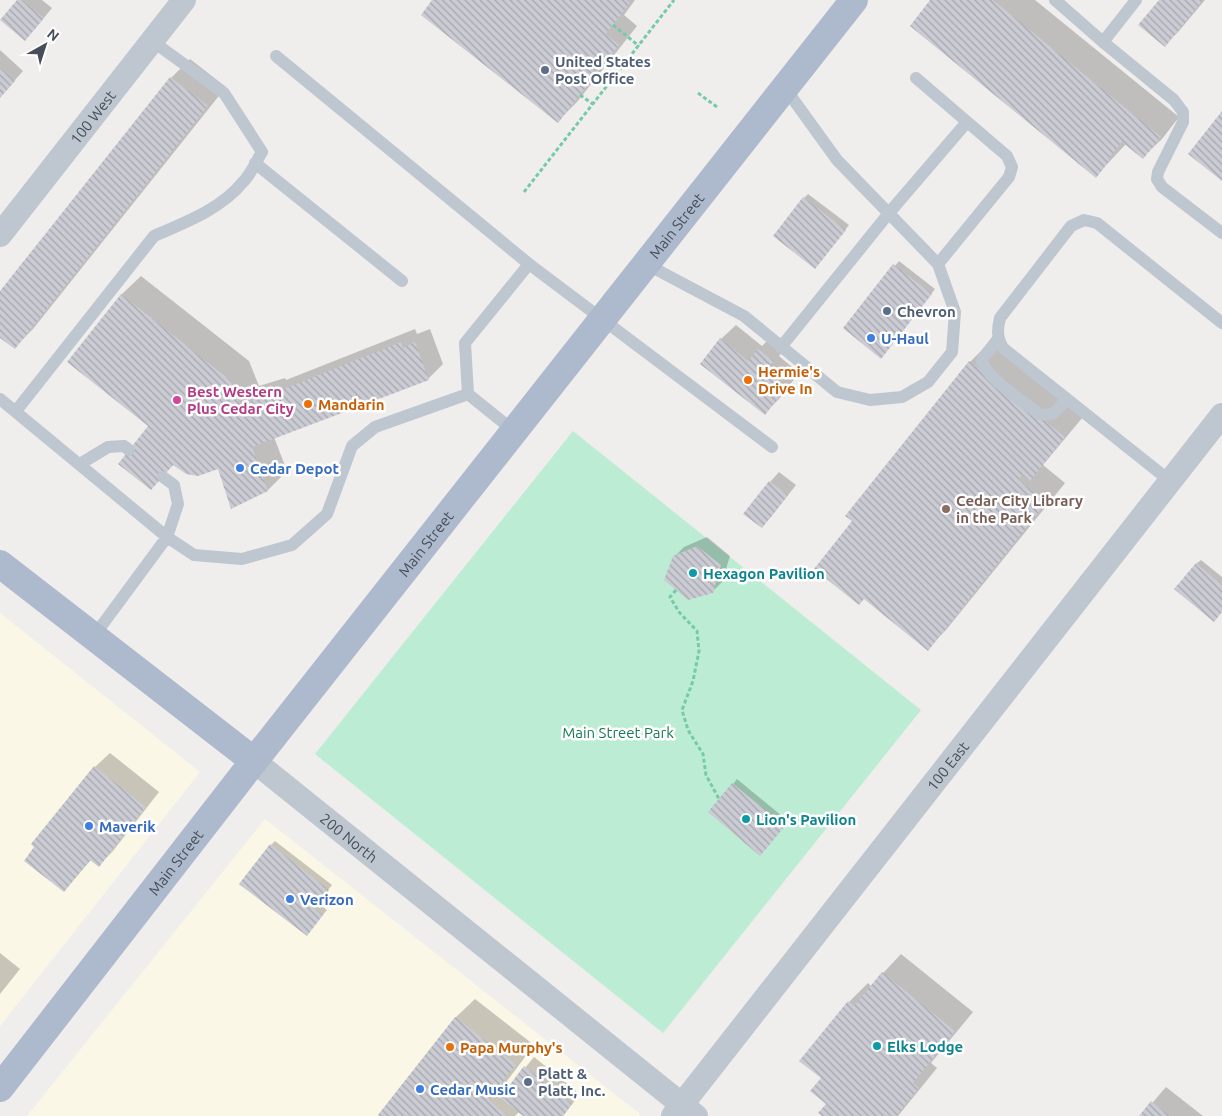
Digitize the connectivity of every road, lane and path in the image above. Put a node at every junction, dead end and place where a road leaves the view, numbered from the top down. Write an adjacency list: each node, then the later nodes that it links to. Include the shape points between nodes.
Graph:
1 (184, 0): 7 (street, 100 West)
2 (674, 0): 9 (path)
3 (1055, 0): 8 (lane)
4 (1136, 0): 8 (lane)
5 (851, 1): 12 (main road, Main Street)
6 (612, 25): 9 (path)
7 (152, 41): 18 (lane, via 224,93 262,152); 22 (street, 100 West)
8 (1103, 42): 21 (lane, via 1174,100 1183,112 1183,122 1156,179)
9 (639, 46): 15 (path)
10 (276, 56): 23 (lane)
11 (916, 78): 17 (lane)
12 (785, 88): 20 (lane, via 837,160); 24 (main road, Main Street)
13 (698, 93): 16 (path)
14 (580, 95): 15 (path)
15 (593, 104): 19 (path)
16 (717, 108)
17 (967, 122): 20 (lane); 25 (lane, via 1007,156 1012,166 1008,177)
18 (255, 164): 26 (lane); 34 (lane, via 244,182 223,203 154,236)
19 (524, 192)
20 (888, 213): 25 (lane); 30 (lane)
21 (1222, 233)
22 (0, 234)
23 (530, 264): 27 (lane); 31 (lane, via 465,343)
24 (646, 264): 27 (main road, Main Street); 30 (lane, via 744,316)
25 (938, 264): 30 (lane, via 955,312 952,352 928,382 902,397 870,400 837,392)
26 (402, 280)
27 (603, 319): 36 (main road, Main Street); 37 (lane)
28 (1222, 323): 29 (lane, via 1097,223 1084,220 1071,226 1000,318)
29 (998, 339): 32 (lane, via 1003,348); 32 (lane, via 982,362 994,378 1039,414 1054,413)
30 (781, 347)
31 (468, 394): 36 (lane); 42 (lane, via 375,427 352,446 327,514 292,545 242,559 194,555)
32 (1066, 398): 41 (lane)
33 (0, 399): 34 (lane)
34 (16, 411): 39 (lane)
35 (1222, 415): 41 (street, 100 East)
36 (514, 431): 46 (main road, Main Street)
37 (772, 447)
38 (129, 450): 39 (lane, via 124,446 108,447)
39 (80, 464): 42 (lane)
40 (163, 477): 42 (lane, via 174,485 178,504)
41 (1170, 481): 49 (street, 100 East)
42 (167, 537): 45 (lane)
43 (0, 564): 45 (main road, 200 North)
44 (676, 590): 47 (path, via 670,597 697,631 699,652 682,710 688,730 704,754 706,775)
45 (94, 636): 46 (main road, 200 North)
46 (254, 761): 48 (main road, Main Street); 49 (street, 200 North)
47 (718, 799)
48 (0, 1088)
49 (683, 1112)

